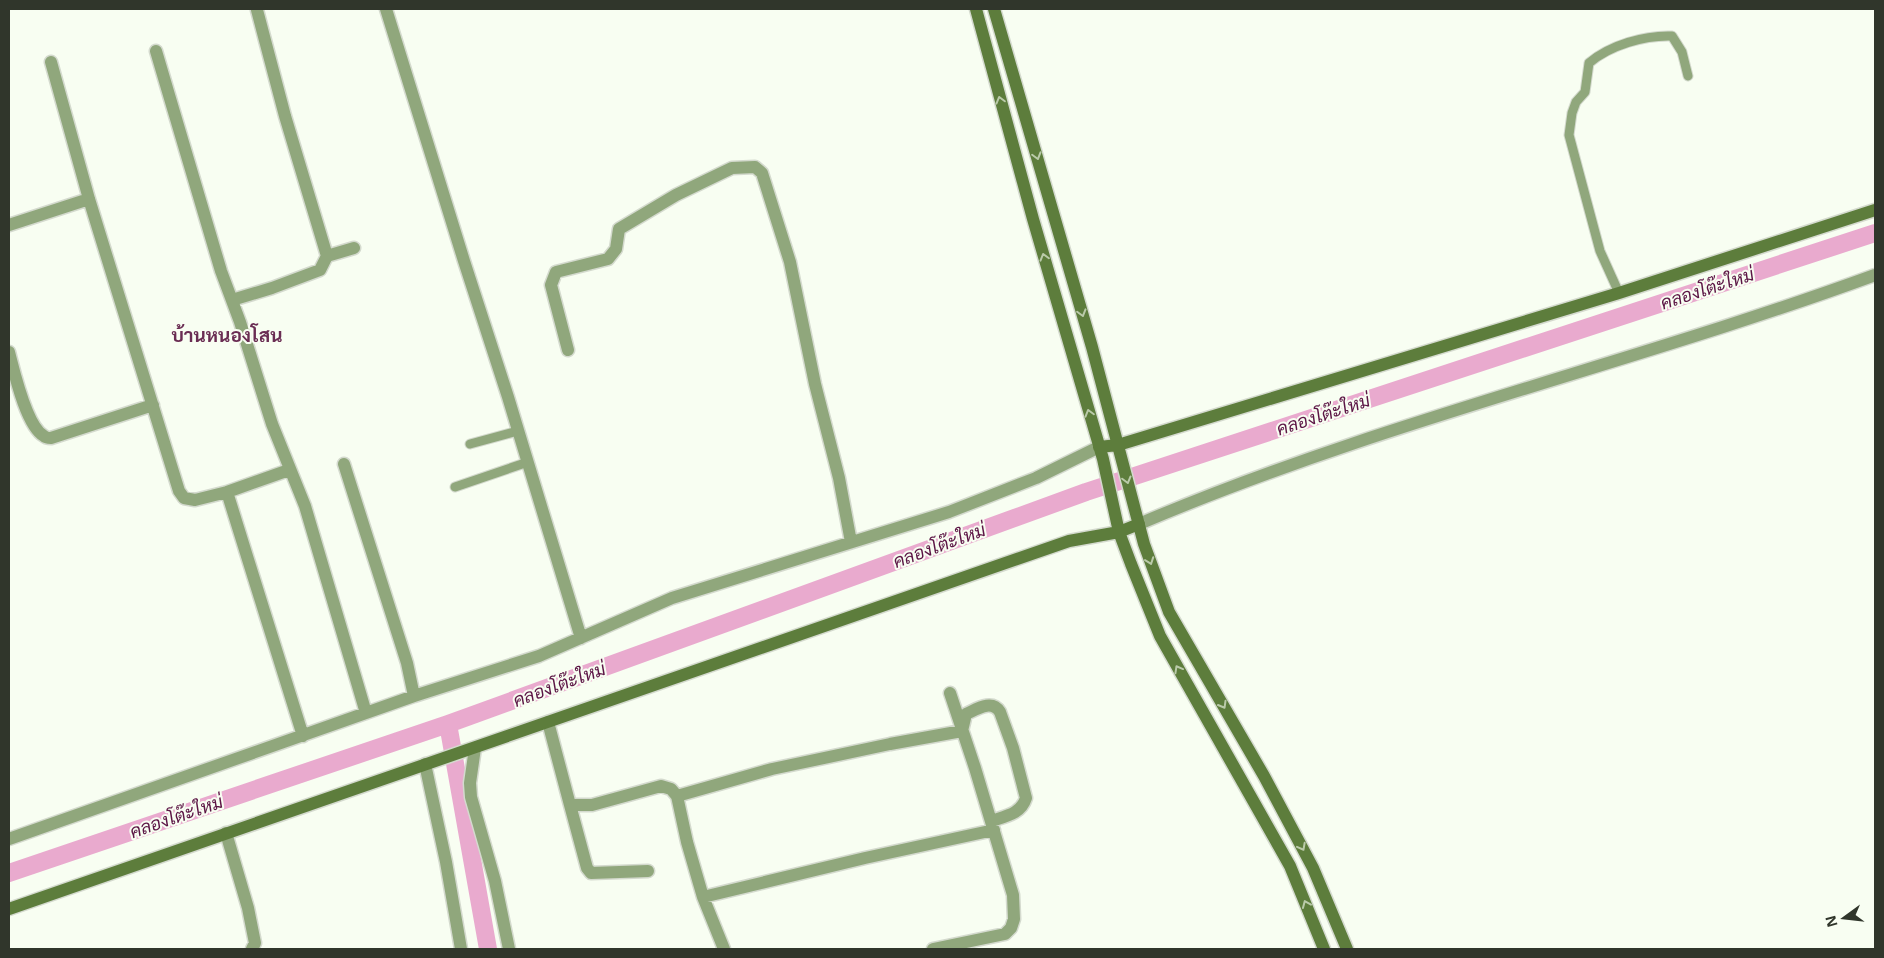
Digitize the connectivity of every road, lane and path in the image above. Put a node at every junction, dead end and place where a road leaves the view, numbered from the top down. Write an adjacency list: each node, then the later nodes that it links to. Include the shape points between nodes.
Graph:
1 (386, 9): 19 (street)
2 (976, 9): 22 (street, one-way to 2)
3 (994, 9): 21 (street, one-way to 21)
4 (257, 10): 12 (street)
5 (156, 51): 15 (street)
6 (51, 62): 8 (street)
7 (1688, 76): 14 (lane, via 1682,52 1672,36 1657,35 1622,45 1589,63 1585,92 1572,113 1569,135 1582,185 1600,251)
8 (89, 200): 10 (street); 18 (street)
9 (1875, 210): 14 (street)
10 (9, 224)
11 (354, 248): 12 (street)
12 (327, 256): 15 (street, via 320,270)
13 (1875, 275): 28 (street, via 1678,341 1414,423)
14 (1619, 292): 21 (street)
15 (232, 300): 25 (street)
16 (568, 350): 30 (street, via 551,286 556,272 608,259 616,249 619,230 676,195 732,168 755,167 762,173 790,262)
17 (9, 352): 18 (street, via 24,405 36,429 44,436 51,438)
18 (153, 405): 27 (street, via 179,491 184,498 195,500)
19 (518, 431): 20 (lane); 23 (street)
20 (470, 444)
21 (1118, 446): 22 (street); 28 (street, one-way to 28)
22 (1101, 453): 29 (street); 30 (street, via 949,512)
23 (528, 462): 26 (lane); 31 (street)
24 (344, 464): 33 (street, via 407,663)
25 (289, 470): 27 (street); 34 (street, via 305,506)
26 (456, 487)
27 (226, 492): 37 (street)
28 (1138, 519): 29 (street); 54 (street, one-way to 54, via 1169,612 1264,776 1308,860)
29 (1119, 532): 35 (street, via 1070,541); 53 (street, one-way to 29, via 1290,866 1160,636)
30 (852, 542): 31 (street, via 672,598)
31 (581, 638): 33 (street, via 539,656)
32 (950, 693): 36 (street)
33 (414, 696): 34 (street)
34 (366, 713): 37 (street)
35 (548, 722): 38 (street); 41 (street)
36 (962, 731): 40 (street, via 772,769); 42 (street); 42 (street, via 966,714 993,705 1000,712 1013,748 1026,798 1024,806)
37 (303, 736): 44 (street)
38 (469, 750): 39 (street); 50 (street, via 471,797)
39 (429, 763): 43 (street); 49 (street)
40 (677, 796): 41 (street, via 671,788 661,786 592,805); 46 (street)
41 (570, 806): 45 (street, via 591,873)
42 (993, 826): 46 (street); 52 (street, via 1013,895 1011,928 1005,934)
43 (226, 833): 47 (street); 48 (street, via 248,908 255,943)
44 (9, 839)
45 (648, 872)
46 (703, 897): 51 (street)
47 (9, 909)
48 (252, 949)
49 (461, 949)
50 (508, 949)
51 (724, 949)
52 (933, 949)
53 (1324, 949)
54 (1347, 949)

